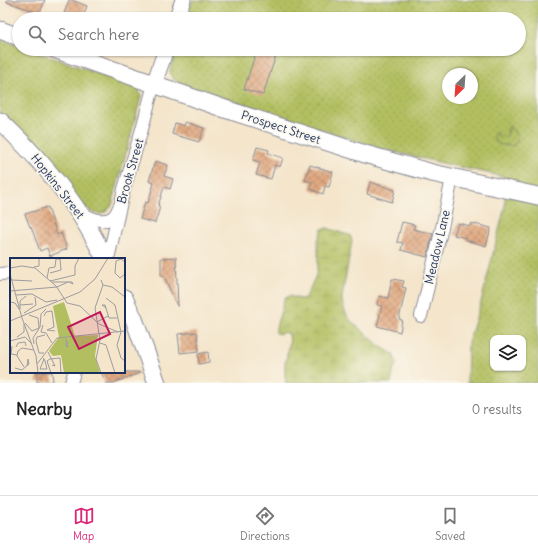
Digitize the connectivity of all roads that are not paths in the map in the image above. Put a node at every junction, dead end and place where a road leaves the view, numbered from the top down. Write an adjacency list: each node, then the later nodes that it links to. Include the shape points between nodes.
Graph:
1 (183, 0): 2 (street)
2 (179, 12)
3 (0, 30): 4 (main road)
4 (12, 34)
5 (74, 56): 7 (main road, Prospect Street)
6 (164, 56): 7 (street)
7 (154, 84): 9 (main road, Prospect Street, via 365,154); 11 (street, Brook Street)
8 (0, 121): 12 (main road, Hopkins Street, via 32,152)
9 (452, 178): 10 (main road, Prospect Street); 18 (street, Meadow Lane, via 444,223)
10 (538, 196)
11 (120, 204): 12 (street, via 114,216 103,220 89,218); 14 (street, Brook Street)
12 (75, 207): 13 (main road, Hopkins Street)
13 (105, 258)
14 (108, 258)
15 (10, 273): 16 (street)
16 (0, 274)
17 (125, 300): 21 (main road)
18 (421, 316)
19 (74, 373): 20 (street)
20 (71, 383)
21 (157, 383)

